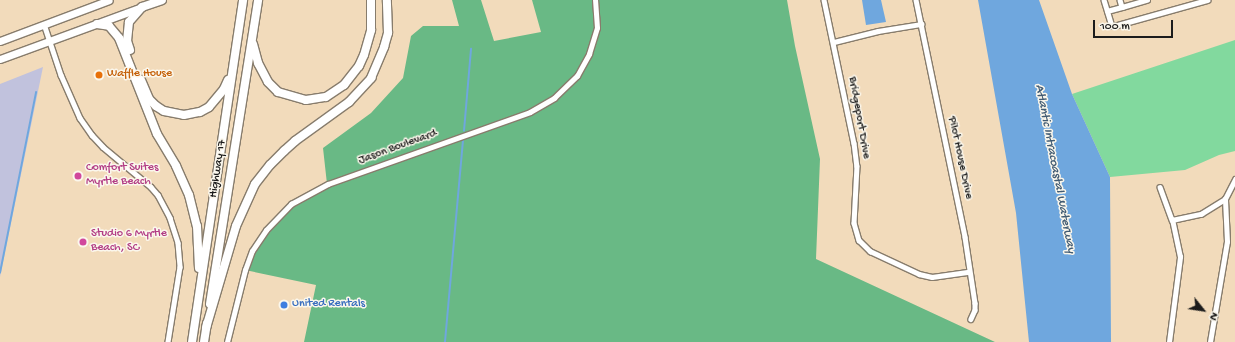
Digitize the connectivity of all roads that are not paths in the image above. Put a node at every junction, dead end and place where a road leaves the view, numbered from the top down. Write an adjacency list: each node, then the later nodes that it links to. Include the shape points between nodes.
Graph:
1 (109, 0): 19 (main road)
2 (162, 0): 16 (highway)
3 (244, 0): 27 (highway, Highway 17)
4 (371, 0): 24 (highway, via 371,30 359,66 344,85 326,97 306,100 278,92 268,82 258,63)
5 (388, 0): 35 (highway, via 388,33 371,78 349,102 284,151 255,184 236,226)
6 (595, 0): 39 (street, Jason Boulevard, via 596,28 589,54 577,76 554,98 530,112 328,184 291,204 266,230 252,251)
7 (824, 0): 25 (street, Bridgeport Drive)
8 (916, 0): 21 (street, Pilot House Drive)
9 (1104, 0): 18 (street)
10 (1120, 0): 17 (street)
11 (1147, 0): 17 (street)
12 (1186, 0): 15 (street)
13 (1207, 0): 15 (street)
14 (258, 3): 24 (highway, Highway 17)
15 (1188, 5): 18 (street, via 1114,26)
16 (142, 7): 20 (main road); 27 (highway, via 128,26 127,41 149,99 164,112 184,115 200,112 217,98)
17 (1122, 7): 18 (street)
18 (1107, 11)
19 (44, 24): 22 (main road); 23 (street)
20 (97, 24): 23 (main road); 33 (highway, via 108,26 120,38 157,134 189,195 197,226)
21 (921, 24): 25 (street); 32 (street, Pilot House Drive, via 965,237)
22 (2, 41)
23 (50, 41): 26 (main road); 36 (street, via 70,98 92,135 151,187 170,218 178,243 180,267)
24 (252, 42): 35 (highway, Highway 17)
25 (834, 42): 32 (street, Bridgeport Drive, via 857,166 854,223 859,240 870,252 919,274 932,277)
26 (0, 59)
27 (232, 72): 33 (highway, Highway 17)
28 (1235, 179): 30 (street)
29 (1160, 187): 31 (street)
30 (1225, 198): 31 (street, via 1200,214); 41 (street, via 1227,242)
31 (1172, 220): 40 (street, via 1180,257)
32 (969, 272): 34 (street, Pilot House Drive, via 975,303)
33 (200, 289): 37 (highway, Highway 17)
34 (971, 319)
35 (206, 328): 38 (highway, Highway 17)
36 (168, 342)
37 (192, 342)
38 (204, 342)
39 (227, 342)
40 (1169, 342)
41 (1210, 342)

